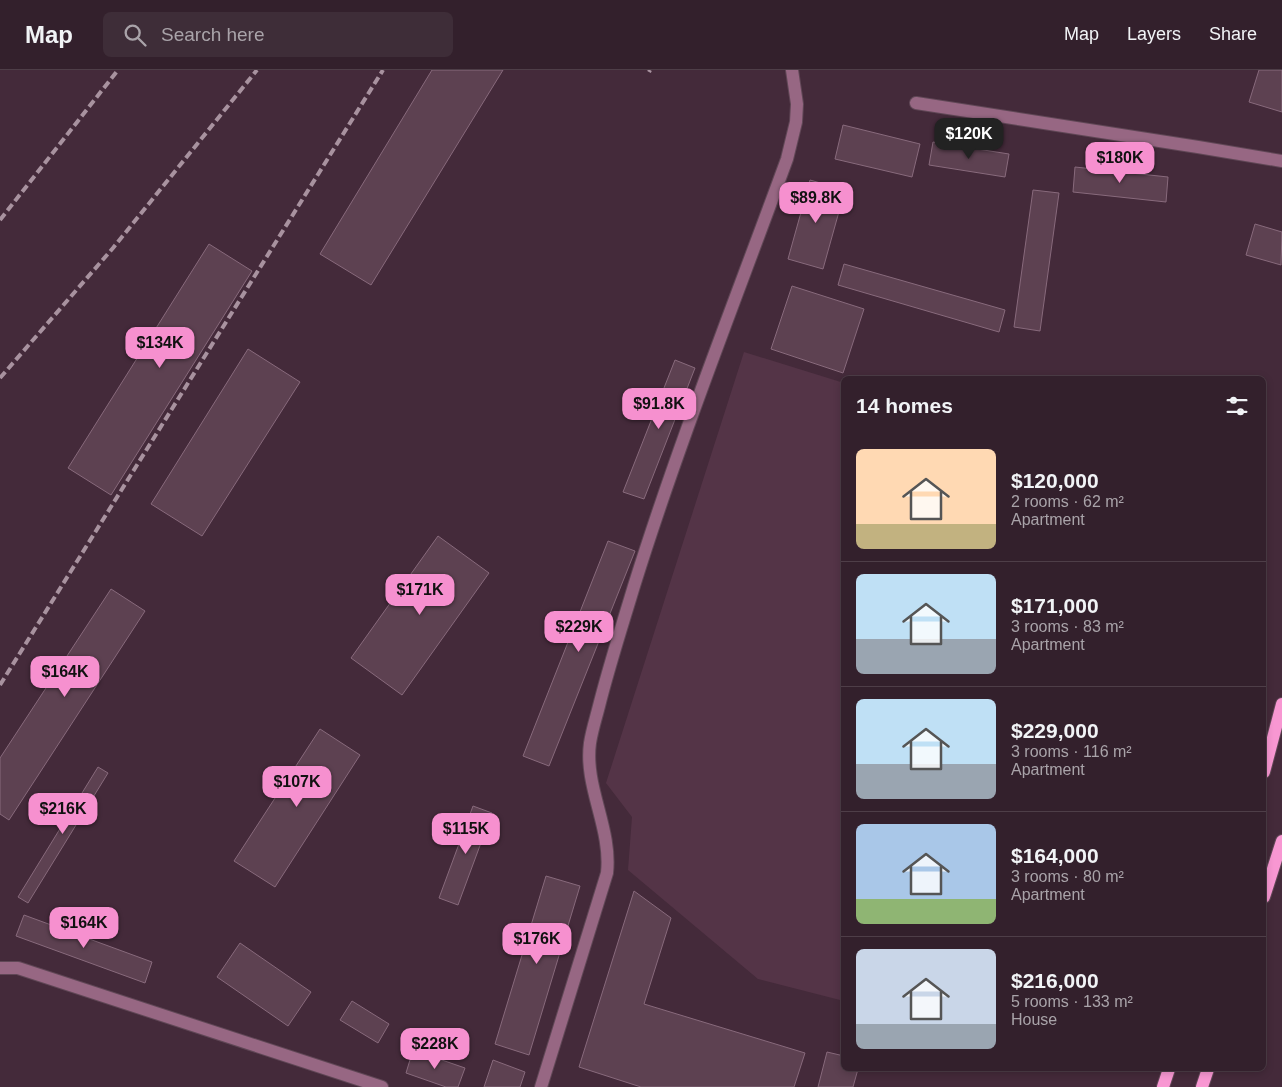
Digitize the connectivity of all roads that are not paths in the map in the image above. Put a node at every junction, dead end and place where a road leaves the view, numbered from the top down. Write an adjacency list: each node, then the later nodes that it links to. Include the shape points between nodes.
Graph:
1 (792, 70): 12 (street, via 796,122 787,159 654,524 592,733 590,765 607,841 607,873)
2 (916, 103): 3 (street)
3 (1282, 161)
4 (1282, 704): 5 (main road)
5 (1266, 764)
6 (1282, 842): 7 (main road)
7 (1266, 891)
8 (0, 968): 11 (street, via 18,968)
9 (1168, 1071): 13 (main road)
10 (1207, 1071): 14 (main road)
11 (382, 1087)
12 (541, 1087)
13 (1163, 1087)
14 (1202, 1087)

